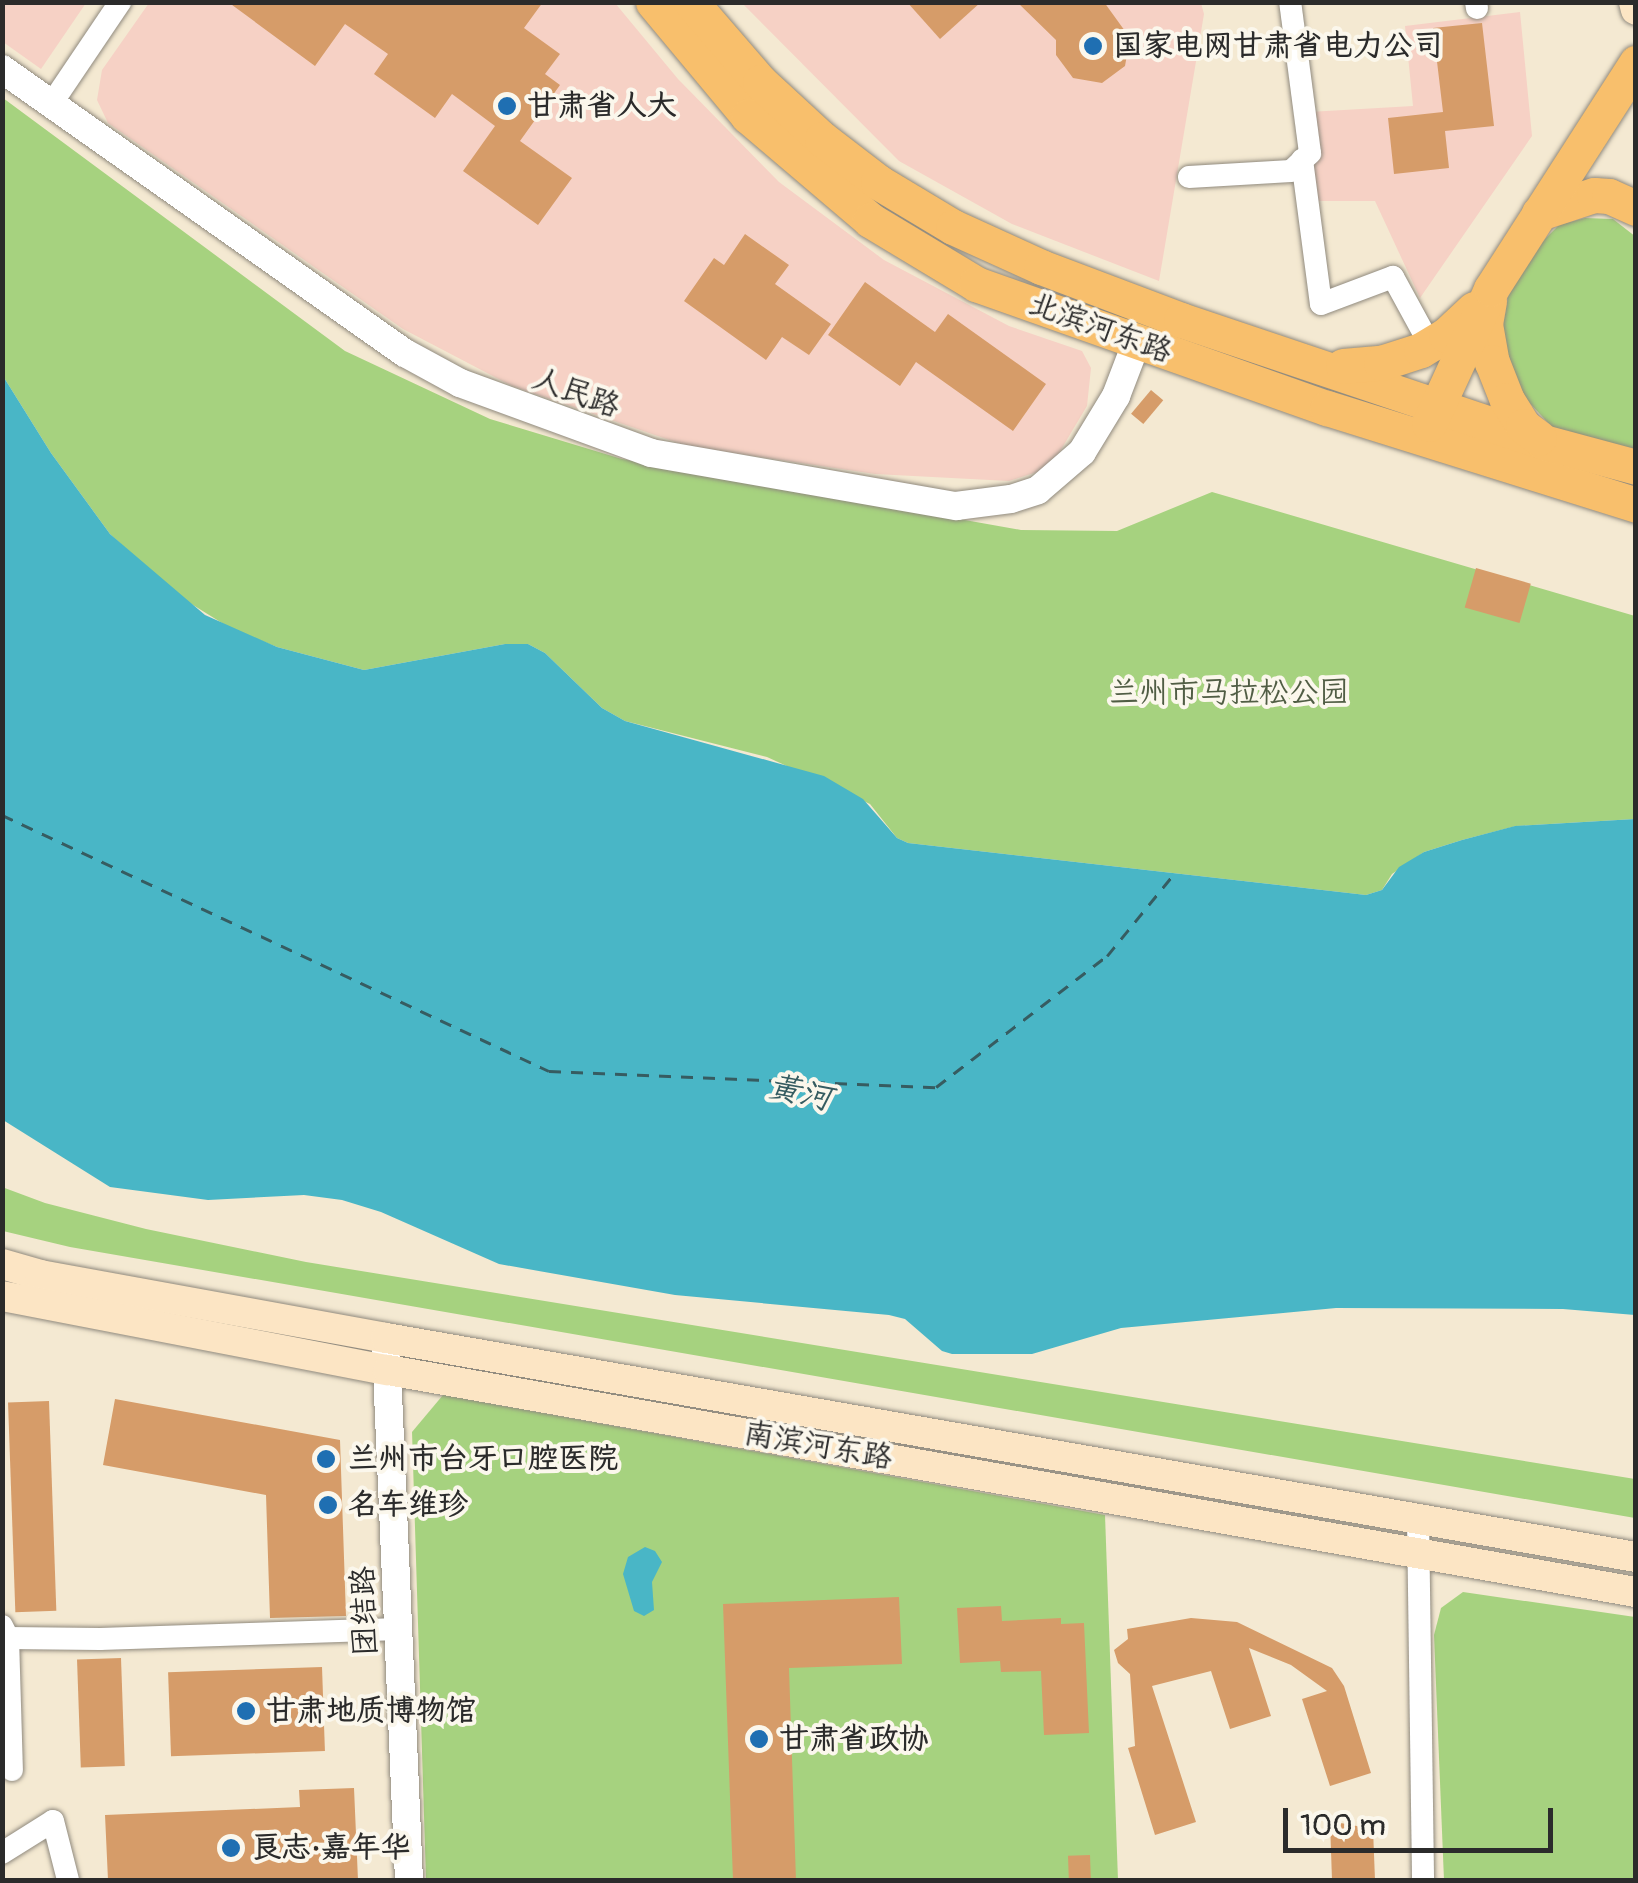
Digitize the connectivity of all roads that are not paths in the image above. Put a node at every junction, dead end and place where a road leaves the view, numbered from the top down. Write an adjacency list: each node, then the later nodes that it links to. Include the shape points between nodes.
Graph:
1 (120, 2): 9 (street)
2 (653, 2): 15 (main road, 北滨河东路, via 748,116 870,220 976,284)
3 (691, 2): 17 (main road, 北滨河东路, via 760,82 822,140 953,228 1086,284)
4 (1290, 2): 10 (street, via 1310,154)
5 (1634, 2): 6 (main road)
6 (1636, 10)
7 (1636, 64): 13 (main road)
8 (2, 69): 9 (street, 人民路)
9 (52, 103): 15 (street, 人民路, via 405,353 460,384 651,453 719,468 956,506 1011,499 1038,490 1082,452 1116,396)
10 (1302, 160): 11 (street, via 1291,170); 16 (street, via 1321,304 1393,277)
11 (1189, 177)
12 (1636, 208): 13 (main road, via 1594,195)
13 (1539, 213): 14 (main road)
14 (1491, 290): 16 (main road); 18 (main road); 20 (main road, via 1485,324 1492,362 1523,426)
15 (1137, 341): 19 (main road, 北滨河东路)
16 (1430, 345): 17 (main road, via 1382,363)
17 (1323, 366): 18 (main road, 北滨河东路)
18 (1436, 404): 19 (main road); 20 (main road, 北滨河东路)
19 (1424, 440): 22 (main road, 北滨河东路)
20 (1543, 442): 21 (main road, 北滨河东路)
21 (1636, 467)
22 (1636, 504)
23 (2, 1264): 25 (main road, 南滨河东路)
24 (2, 1296): 26 (main road, 南滨河东路)
25 (386, 1338): 26 (street, 团结路); 27 (main road, 南滨河东路)
26 (388, 1370): 28 (main road, 南滨河东路); 31 (street, 团结路)
27 (1418, 1518): 28 (street); 29 (main road, 南滨河东路)
28 (1421, 1552): 30 (main road, 南滨河东路); 37 (street)
29 (1636, 1556)
30 (1636, 1592)
31 (399, 1630): 32 (street); 36 (street, 团结路)
32 (5, 1632): 33 (street)
33 (12, 1770)
34 (2, 1853): 35 (street, via 53,1820)
35 (68, 1880)
36 (409, 1880)
37 (1423, 1880)

